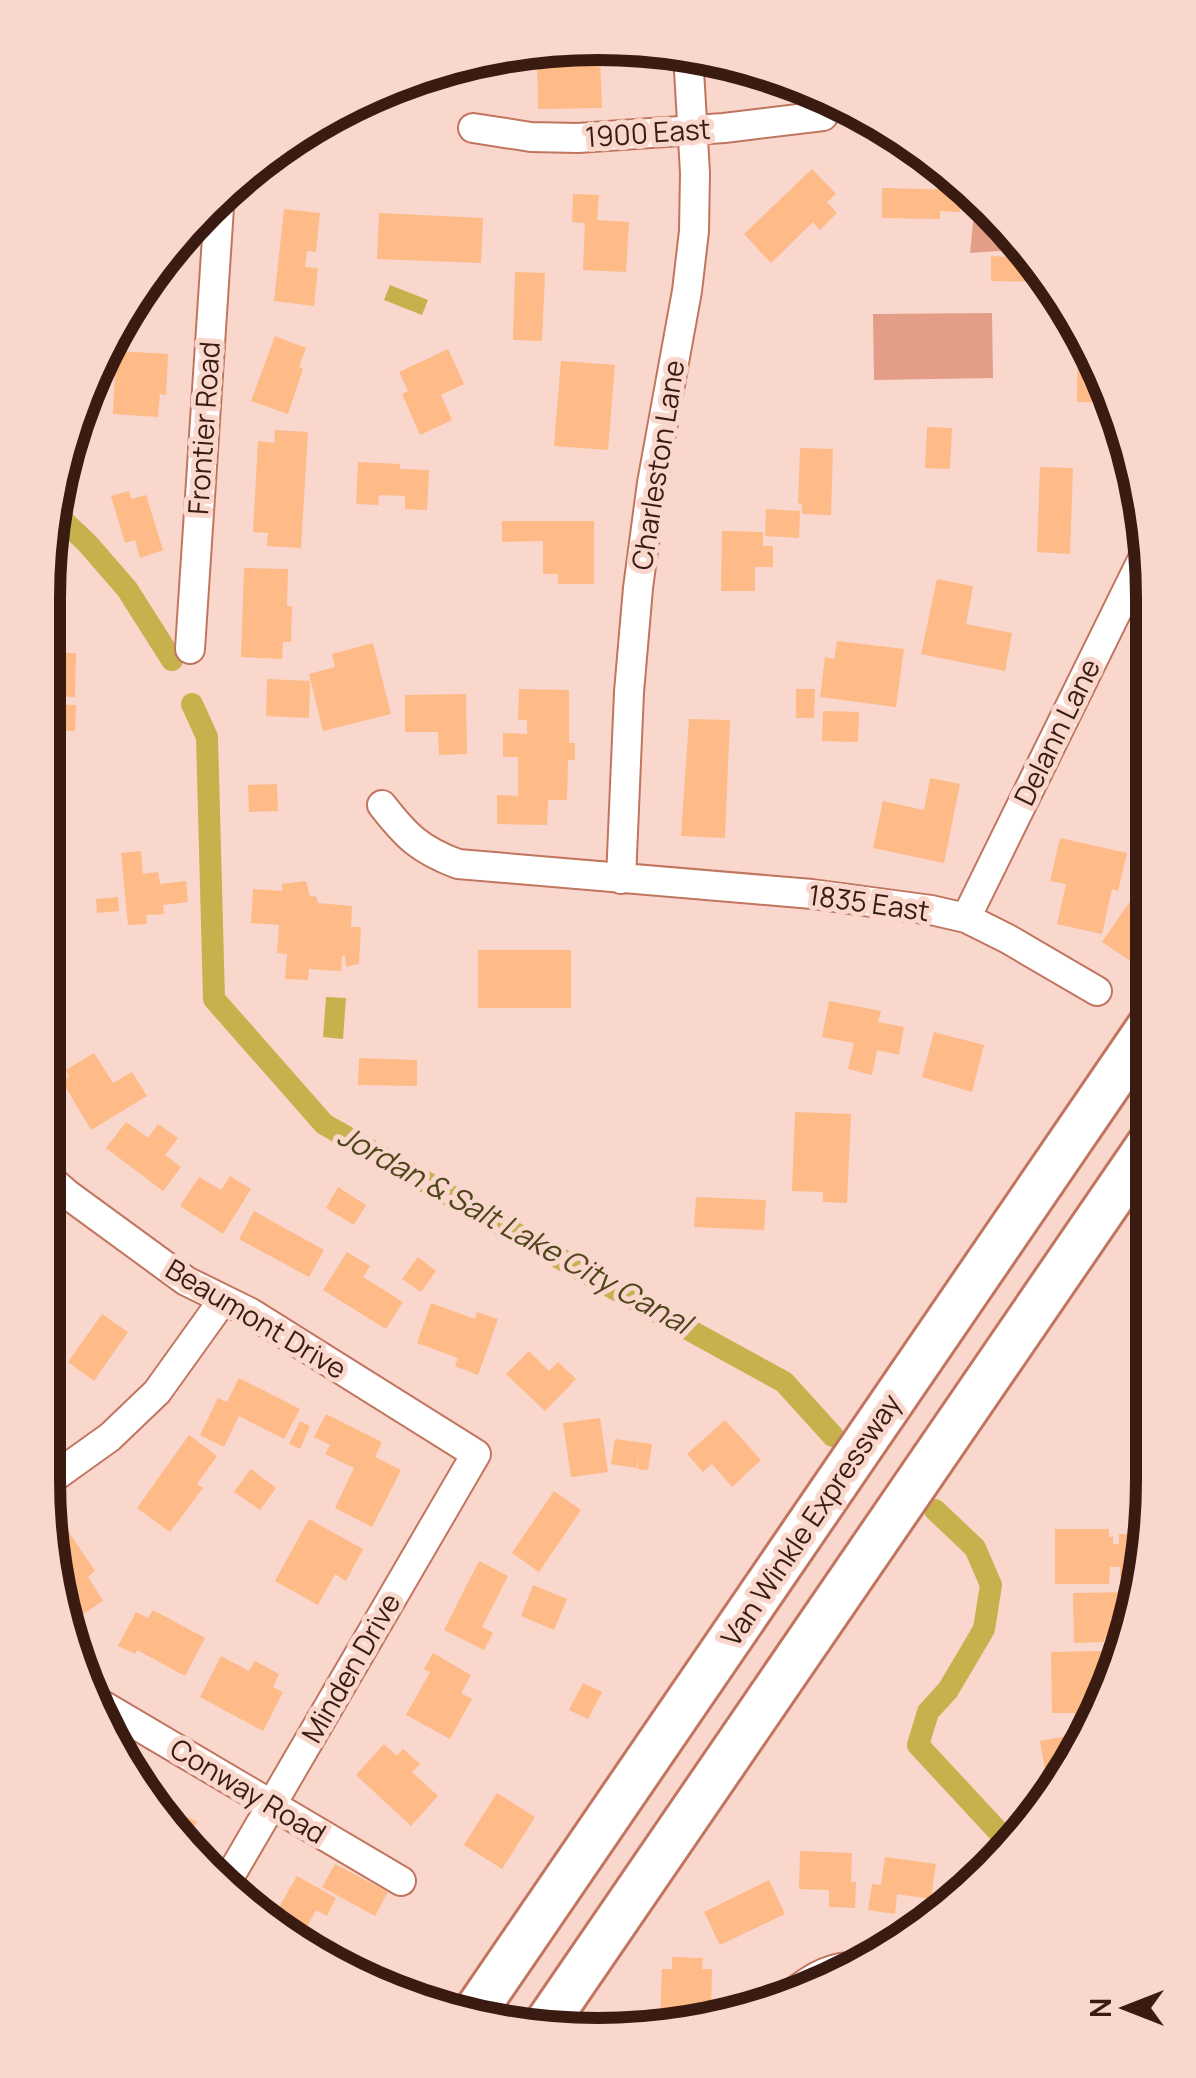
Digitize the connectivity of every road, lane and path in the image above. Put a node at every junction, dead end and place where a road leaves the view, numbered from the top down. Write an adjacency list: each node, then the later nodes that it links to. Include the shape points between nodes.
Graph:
1 (689, 68): 4 (street, Charleston Lane)
2 (822, 116): 4 (street, 1900 East)
3 (473, 128): 4 (street, 1900 East, via 555,138)
4 (692, 130): 9 (street, Charleston Lane, via 692,262 638,588)
5 (217, 219): 7 (street, Frontier Road)
6 (1135, 574): 10 (street, Delann Lane)
7 (190, 650)
8 (382, 805): 9 (street, 1835 East, via 422,848 458,864)
9 (622, 879): 10 (street, 1835 East, via 854,898)
10 (966, 918): 11 (street, 1835 East)
11 (1098, 991)
12 (1136, 1045): 22 (main road, Van Winkle Expressway)
13 (1136, 1162): 23 (main road)
14 (60, 1188): 15 (street, Beaumont Drive, via 186,1281)
15 (223, 1300): 16 (street, Beaumont Drive); 17 (street, via 157,1392)
16 (476, 1454): 19 (street, Minden Drive)
17 (60, 1473)
18 (112, 1710): 19 (street, Conway Road)
19 (272, 1805): 20 (street, Minden Drive); 21 (street, Conway Road)
20 (232, 1873)
21 (401, 1881)
22 (479, 2005)
23 (551, 2016)

